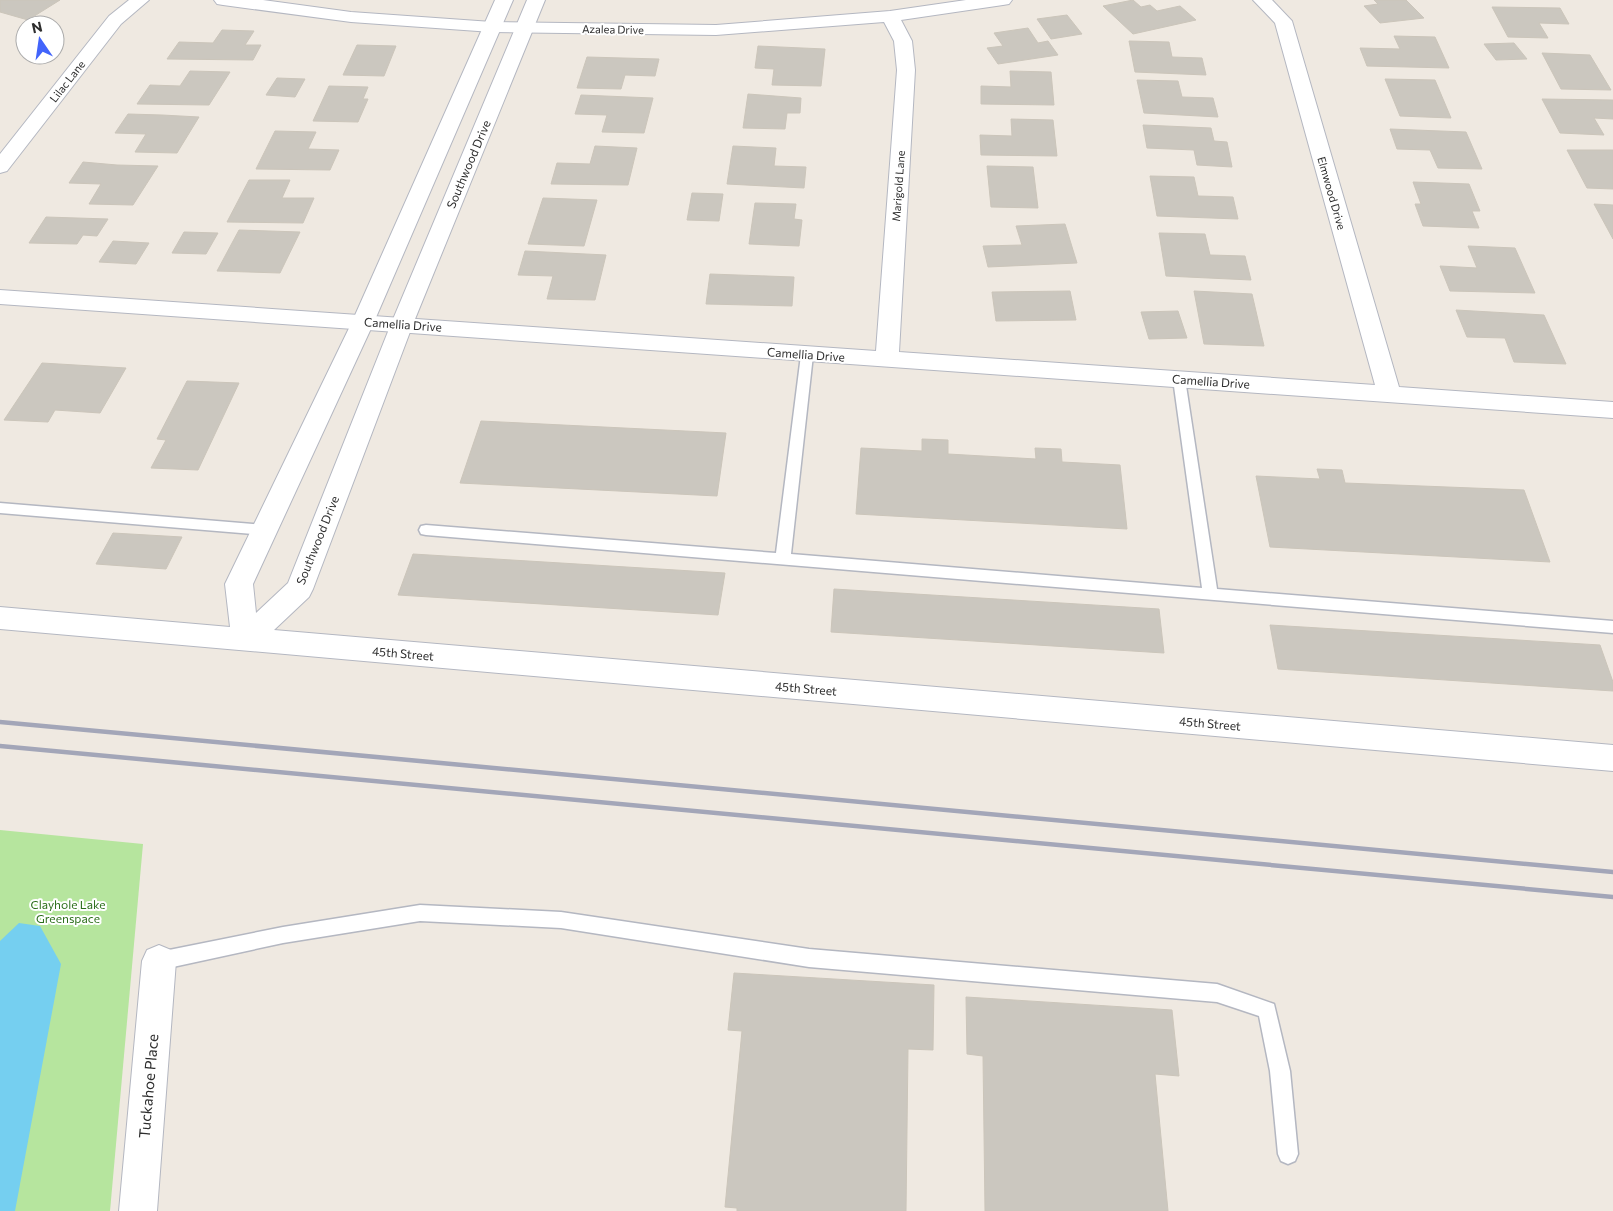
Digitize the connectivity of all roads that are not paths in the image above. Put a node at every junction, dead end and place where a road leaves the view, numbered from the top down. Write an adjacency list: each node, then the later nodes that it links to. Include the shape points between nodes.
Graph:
1 (140, 0): 10 (street, Lilac Lane, via 115,20)
2 (223, 0): 8 (street, Azalea Drive, via 351,17)
3 (504, 0): 8 (street)
4 (536, 0): 9 (street, Southwood Drive)
5 (1002, 0): 7 (street, Azalea Drive)
6 (1262, 0): 17 (street, Elmwood Drive, via 1283,21)
7 (890, 16): 9 (street, Azalea Drive, via 716,30); 15 (street, Marigold Lane, via 903,41 906,70)
8 (492, 27): 9 (street, Azalea Drive); 12 (street)
9 (525, 27): 13 (street, Southwood Drive)
10 (0, 166)
11 (0, 297): 12 (street, Camellia Drive)
12 (363, 322): 13 (street, Camellia Drive); 20 (street)
13 (402, 324): 14 (street, Camellia Drive); 26 (street, Southwood Drive, via 298,589)
14 (807, 355): 15 (street, Camellia Drive); 22 (lane)
15 (887, 359): 16 (street, Camellia Drive)
16 (1179, 379): 17 (street, Camellia Drive); 23 (lane)
17 (1388, 394): 18 (street, Camellia Drive)
18 (1613, 410)
19 (0, 508): 20 (lane)
20 (265, 530): 26 (street, via 239,584)
21 (426, 530): 22 (lane)
22 (784, 558): 23 (lane)
23 (1210, 593): 25 (lane)
24 (0, 618): 26 (street, 45th Street)
25 (1613, 627)
26 (246, 640): 27 (street, 45th Street)
27 (1613, 758)
28 (158, 961): 29 (lane, via 283,935 420,913 561,920 809,958 1217,993 1267,1010 1280,1071); 30 (street, Tuckahoe Place)
29 (1288, 1154)
30 (138, 1211)

